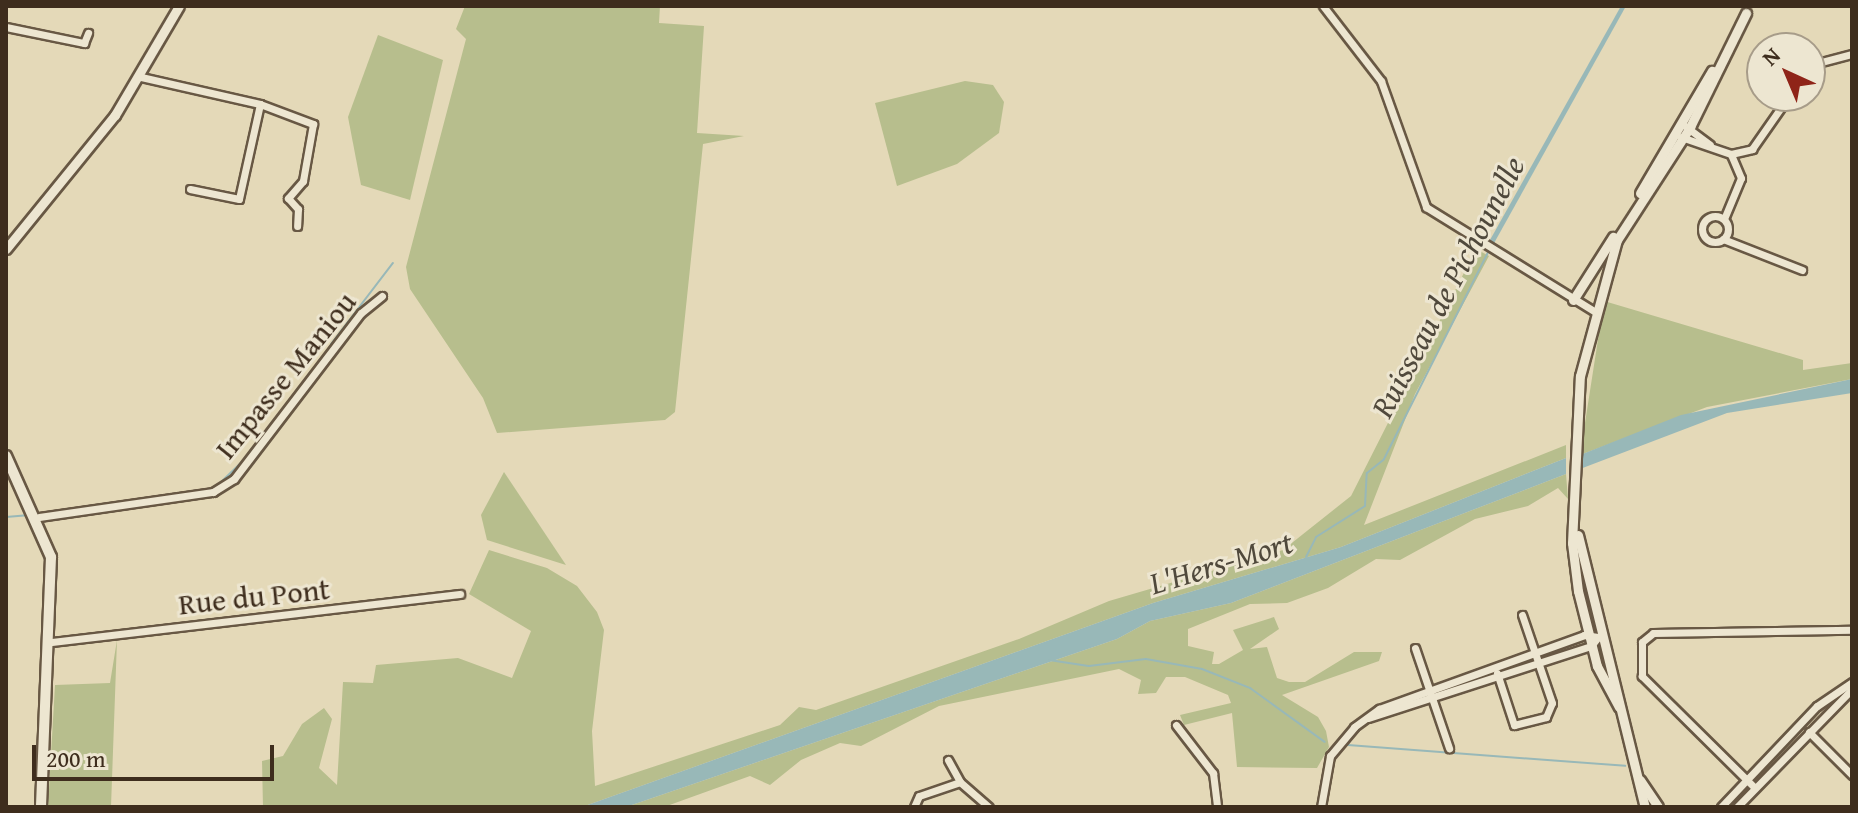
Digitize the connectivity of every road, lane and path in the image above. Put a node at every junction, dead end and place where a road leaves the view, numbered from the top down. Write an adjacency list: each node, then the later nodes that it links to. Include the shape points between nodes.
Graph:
1 (179, 6): 8 (street)
2 (1323, 6): 24 (street, via 1381,81 1426,207)
3 (1748, 10): 11 (street)
4 (6, 27): 5 (street, via 84,43)
5 (88, 33)
6 (1852, 54): 7 (street)
7 (1826, 61)
8 (141, 77): 9 (street); 21 (street)
9 (260, 104): 15 (street, via 239,199); 19 (street, via 313,124 303,181 288,198 298,209)
10 (1779, 112): 14 (street, via 1759,144)
11 (1684, 127): 12 (street); 13 (street); 16 (street)
12 (1682, 140): 13 (street); 18 (street)
13 (1710, 145): 14 (street)
14 (1731, 154): 17 (street, via 1741,178)
15 (190, 189)
16 (1630, 210): 18 (street); 24 (street)
17 (1724, 219): 20 (street); 20 (street, via 1707,219 1702,229 1712,242)
18 (1627, 221): 25 (street)
19 (297, 226)
20 (1723, 239): 22 (street)
21 (6, 249)
22 (1802, 270)
23 (382, 296): 27 (street, Impasse Maniou, via 361,313 234,479 213,492)
24 (1573, 300): 25 (street)
25 (1594, 311): 31 (street, via 1576,433 1575,492)
26 (6, 456): 27 (main road)
27 (39, 517): 32 (main road, via 51,557)
28 (460, 594): 32 (street, Rue du Pont)
29 (1522, 615): 34 (street)
30 (1850, 631): 49 (street, via 1653,633 1642,642 1642,676)
31 (1592, 639): 34 (street); 35 (street); 47 (street, via 1619,707)
32 (51, 642): 52 (main road)
33 (1415, 648): 40 (street)
34 (1536, 653): 35 (street); 36 (street)
35 (1539, 662): 37 (street); 37 (street, via 1552,703 1546,717 1514,725)
36 (1495, 667): 37 (street); 40 (street)
37 (1498, 677): 41 (street)
38 (1852, 682): 49 (street, via 1817,706)
39 (1852, 689): 44 (street)
40 (1430, 690): 41 (street); 42 (street)
41 (1433, 700): 42 (street); 45 (street)
42 (1368, 718): 56 (street, via 1330,756)
43 (1176, 725): 55 (street, via 1213,773)
44 (1809, 732): 48 (street); 51 (street)
45 (1449, 748)
46 (948, 760): 50 (street)
47 (1637, 774): 57 (street); 58 (street)
48 (1852, 775)
49 (1744, 778): 51 (street); 59 (street)
50 (960, 782): 53 (street, via 919,796); 54 (street)
51 (1754, 787): 60 (street)
52 (41, 807)
53 (914, 807)
54 (989, 807)
55 (1217, 807)
56 (1321, 807)
57 (1645, 807)
58 (1658, 807)
59 (1721, 807)
60 (1737, 807)

